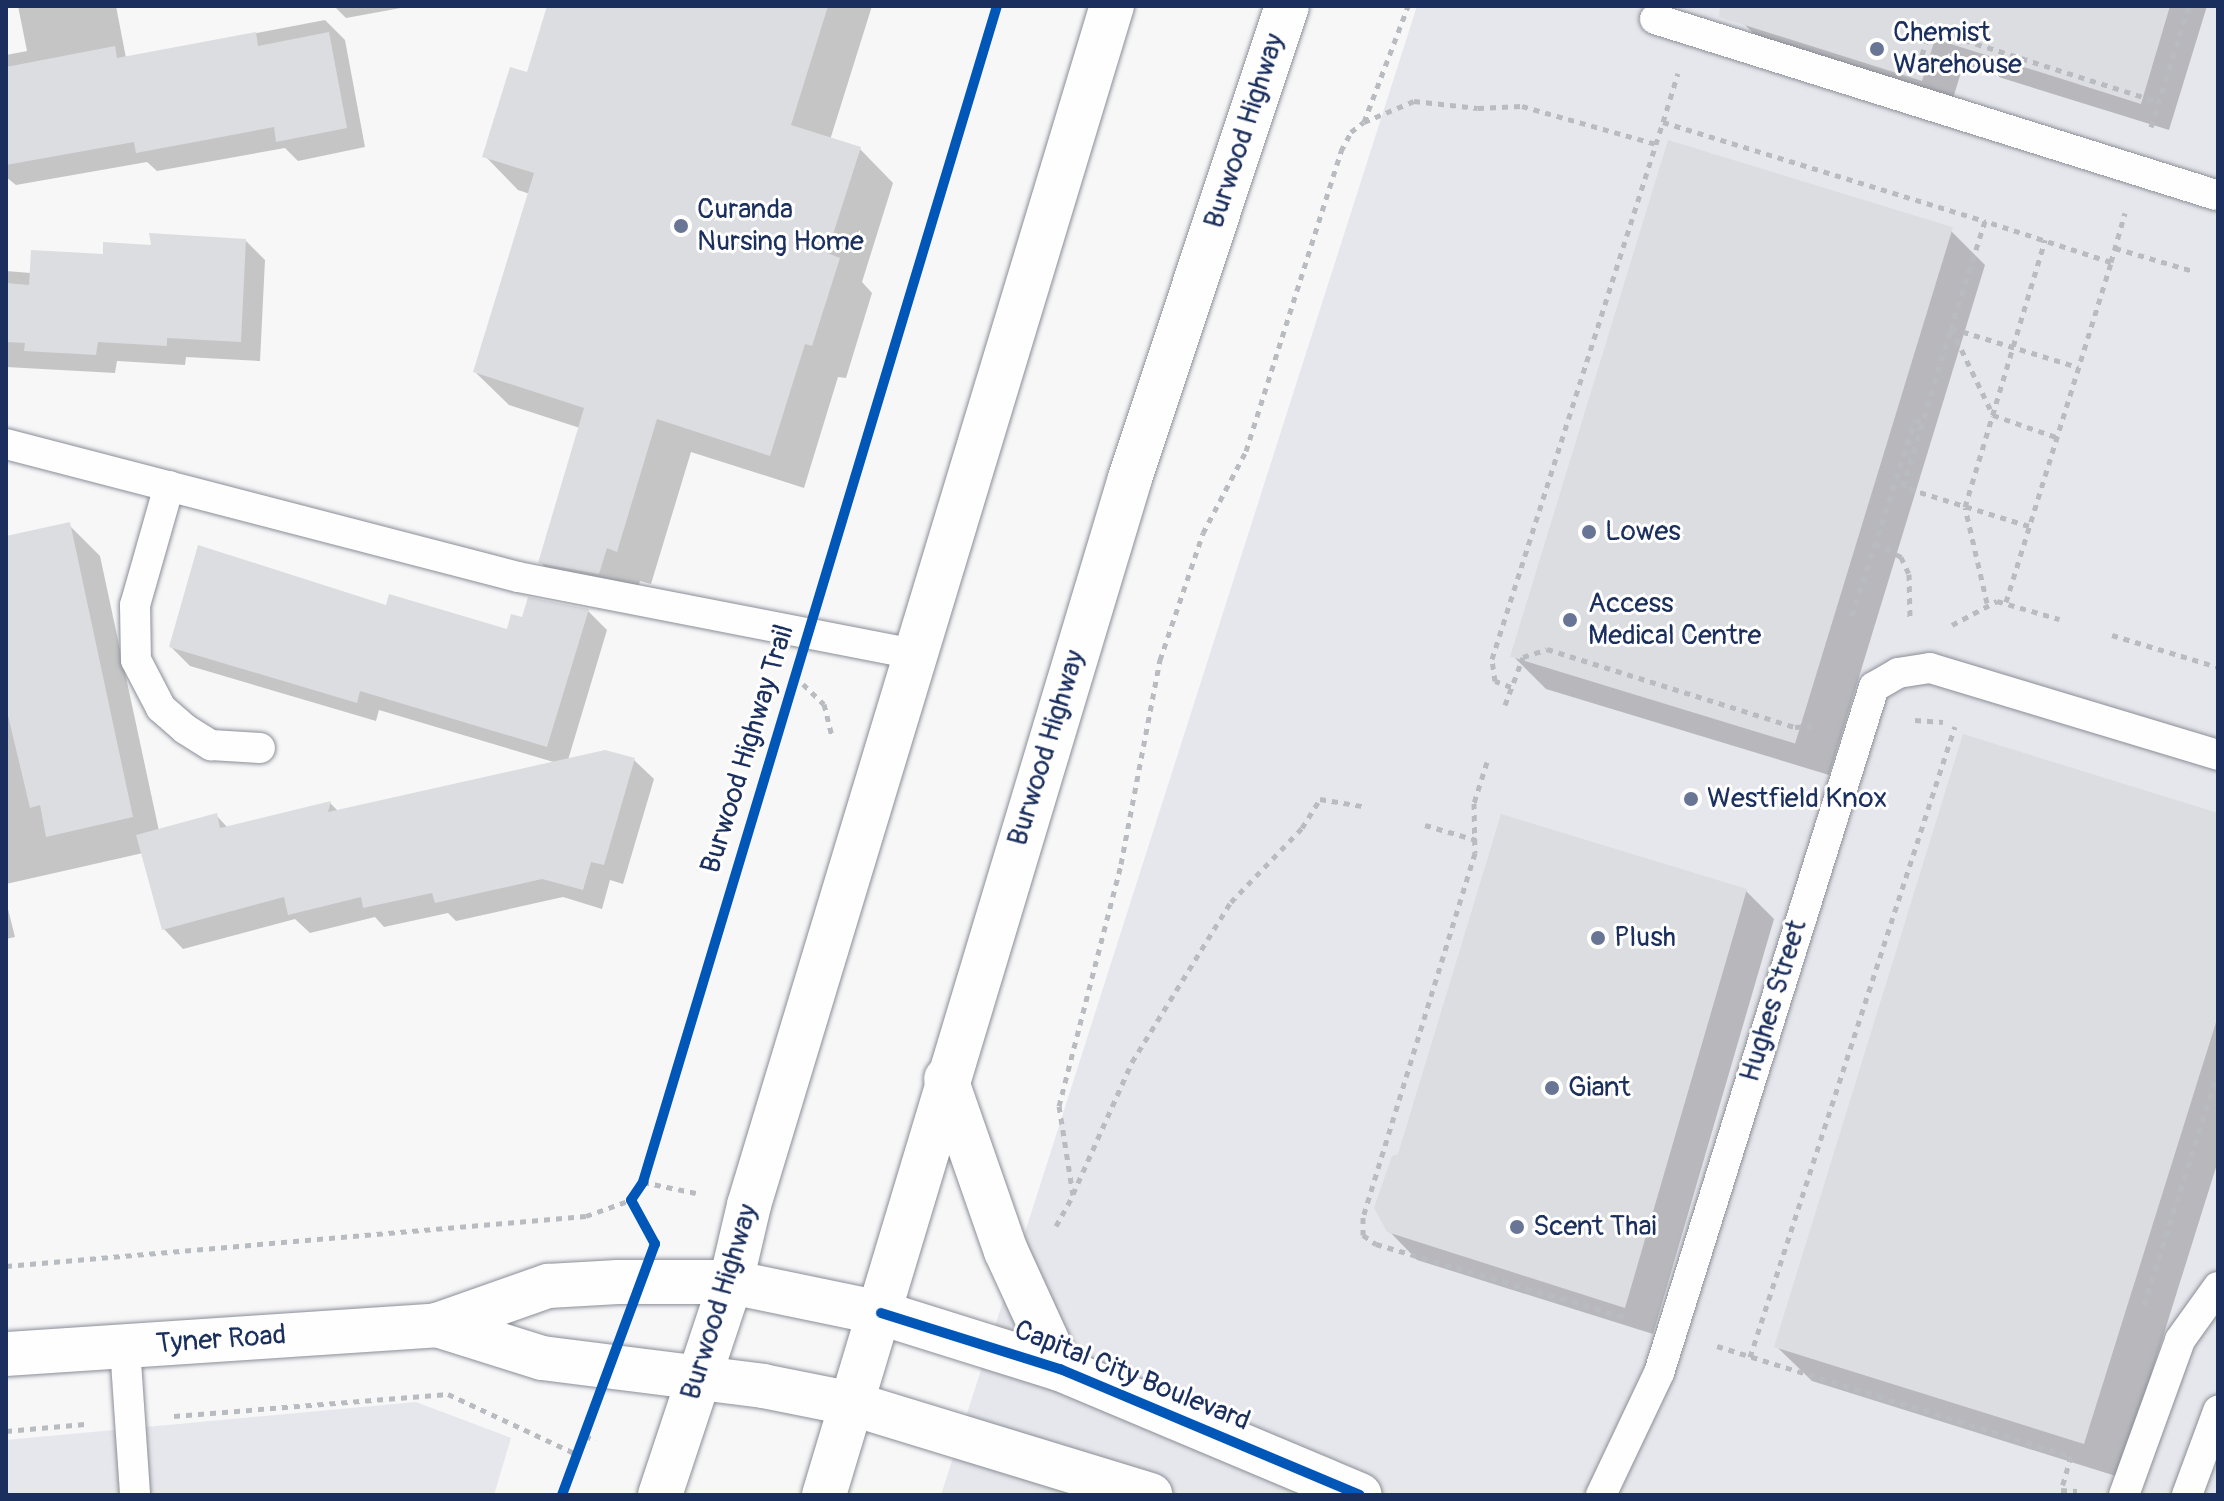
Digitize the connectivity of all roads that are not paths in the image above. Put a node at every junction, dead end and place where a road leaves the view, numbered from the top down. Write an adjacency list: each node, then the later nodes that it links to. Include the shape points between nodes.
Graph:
1 (1112, 6): 7 (main road, Burwood Highway)
2 (1287, 6): 10 (main road, Burwood Highway, via 1130,478)
3 (1655, 19): 4 (lane)
4 (2216, 195)
5 (6, 444): 6 (lane)
6 (169, 486): 7 (lane, via 518,577); 8 (lane, via 135,605 136,660 161,708 185,729 211,745)
7 (918, 655): 11 (main road, Burwood Highway, via 749,1205)
8 (260, 748)
9 (2218, 755): 26 (lane, Hughes Street, via 1930,668 1898,673 1874,687 1672,1332 1641,1414)
10 (946, 1079): 13 (main road, Burwood Highway); 17 (main road, via 1006,1251)
11 (731, 1282): 13 (main road, Tyner Road); 14 (main road, Tyner Road, via 548,1286); 18 (main road, Burwood Highway)
12 (2218, 1287): 27 (lane, via 2180,1340)
13 (881, 1313): 17 (main road, Capital City Boulevard); 19 (main road, Burwood Highway)
14 (437, 1325): 15 (main road, Tyner Road); 18 (main road, Tyner Road, via 542,1358)
15 (125, 1347): 16 (main road, Tyner Road); 21 (lane)
16 (6, 1354)
17 (1060, 1369): 25 (main road, Capital City Boulevard)
18 (698, 1378): 19 (main road, Tyner Road); 22 (main road, Burwood Highway)
19 (853, 1404): 23 (main road, Burwood Highway); 24 (main road)
20 (2218, 1411): 28 (lane)
21 (135, 1495)
22 (660, 1495)
23 (824, 1495)
24 (1150, 1495)
25 (1360, 1495)
26 (1601, 1495)
27 (2124, 1495)
28 (2187, 1495)

